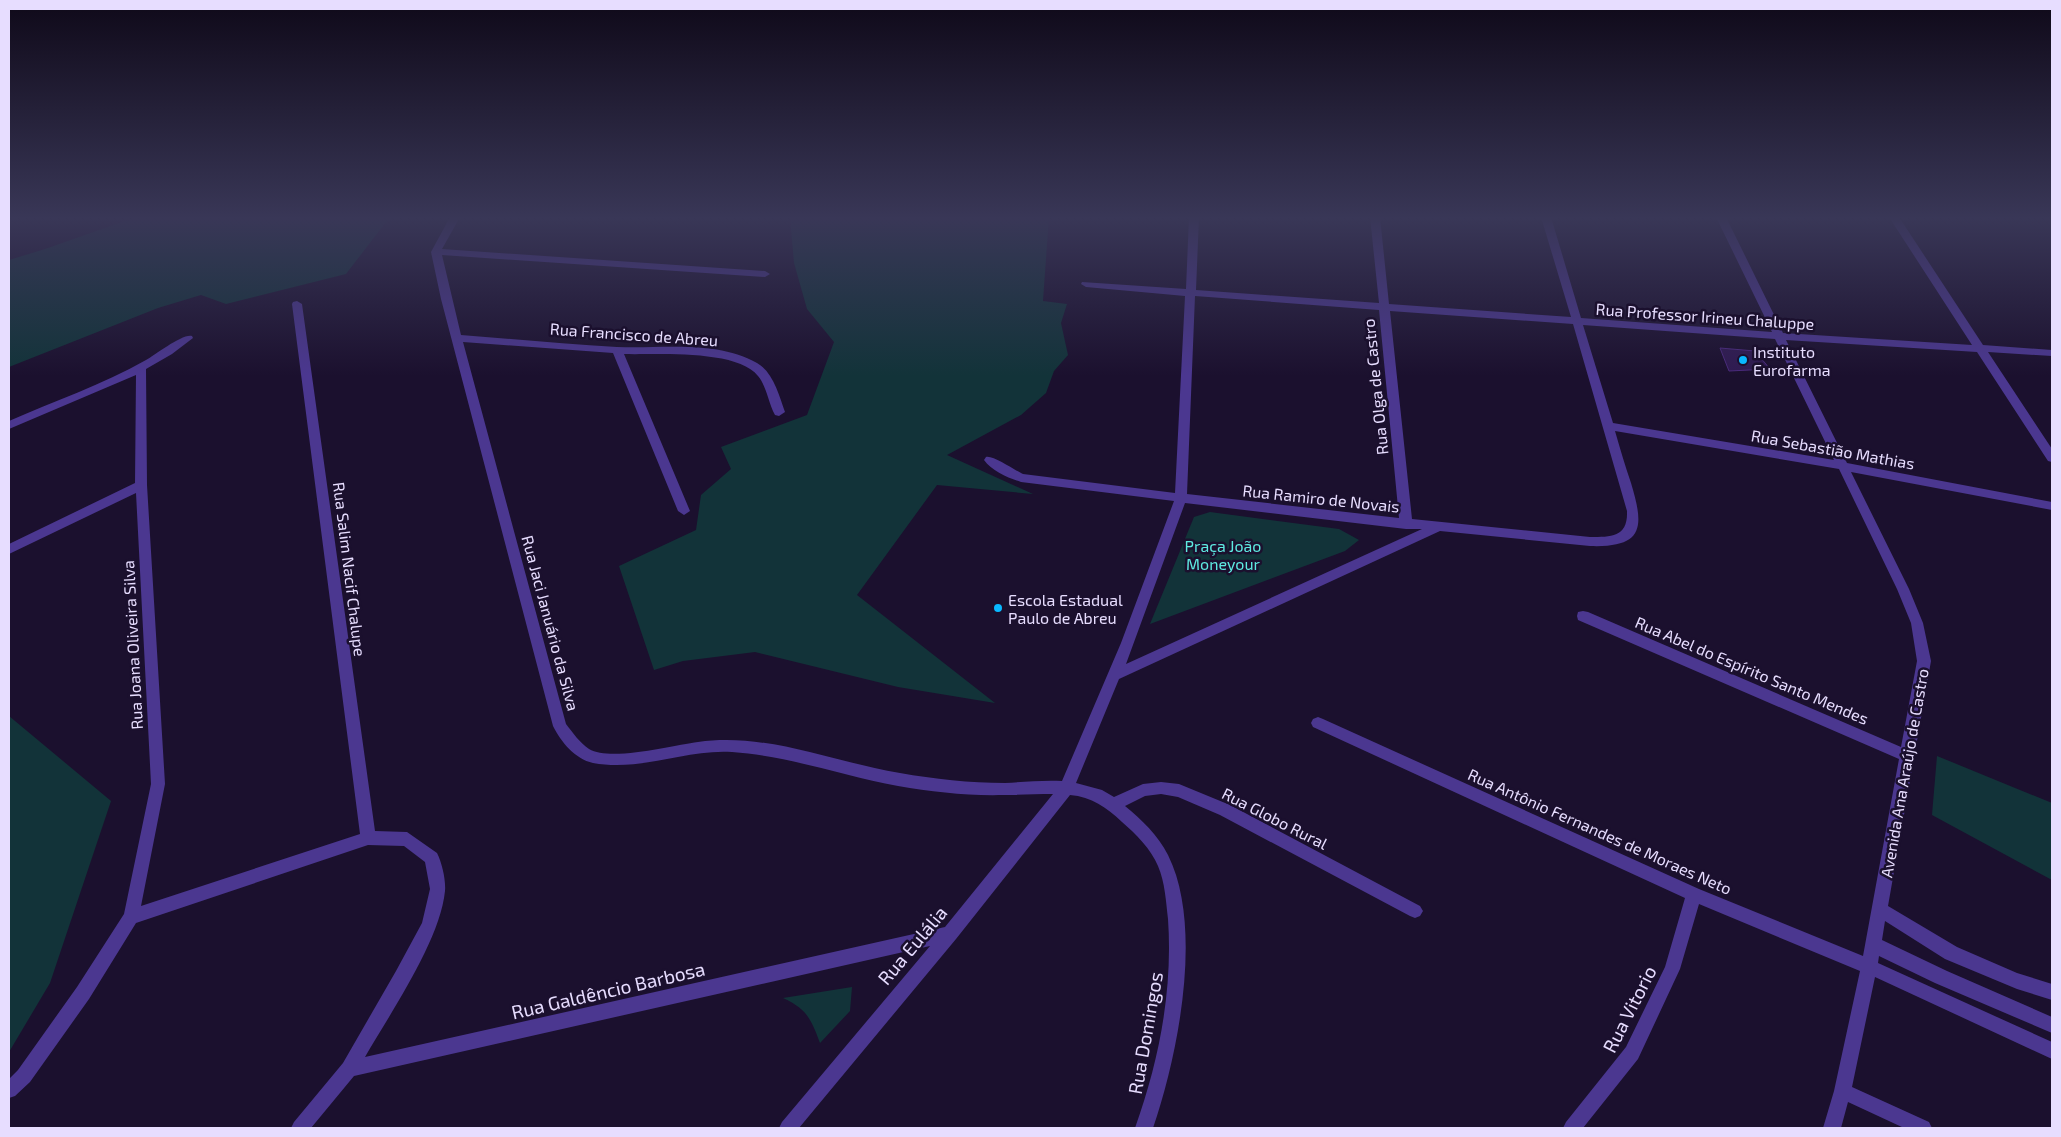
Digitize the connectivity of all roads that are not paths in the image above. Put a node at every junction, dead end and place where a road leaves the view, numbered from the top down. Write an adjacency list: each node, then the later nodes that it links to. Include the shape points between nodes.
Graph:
1 (440, 270): 16 (street, Rua Jaci Januário da Silva)
2 (706, 270): 8 (street)
3 (1192, 270): 10 (street, Rua Eulália)
4 (1380, 270): 12 (street, Rua Olga de Castro)
5 (1562, 270): 13 (street)
6 (1747, 270): 14 (street, Avenida Ana Araújo de Castro)
7 (1928, 270): 18 (street)
8 (765, 274)
9 (1086, 284): 10 (street, Rua Professor Irineu Chaluppe)
10 (1191, 293): 12 (street, Rua Professor Irineu Chaluppe); 28 (street, Rua Eulália)
11 (298, 304): 40 (street, Rua Salim Nacif Chalupe)
12 (1383, 307): 13 (street, Rua Professor Irineu Chaluppe); 31 (street, Rua Olga de Castro)
13 (1577, 321): 14 (street, Rua Professor Irineu Chaluppe); 23 (street)
14 (1780, 336): 18 (street, Rua Professor Irineu Chaluppe); 26 (street, Avenida Ana Araújo de Castro)
15 (188, 338): 20 (street)
16 (457, 338): 17 (street, Rua Francisco de Abreu); 38 (street, Rua Jaci Januário da Silva, via 560,726 572,744 586,756 643,759 728,746 769,751 910,782 958,788)
17 (617, 350): 21 (street, Rua Francisco de Abreu, via 740,358 757,368 768,384); 30 (street)
18 (1980, 350): 19 (street, Rua Professor Irineu Chaluppe); 24 (street)
19 (2052, 353)
20 (141, 368): 22 (street); 27 (street, Rua Joana Oliveira Silva)
21 (779, 412)
22 (9, 425)
23 (1608, 426): 26 (street, Rua Sebastião Mathias); 32 (street, Rua Ramiro de Novais, via 1633,511 1633,526 1624,537 1607,542 1584,541)
24 (2052, 458)
25 (990, 460): 28 (street, Rua Ramiro de Novais, via 1021,478)
26 (1843, 466): 29 (street, Rua Sebastião Mathias); 37 (street, Avenida Ana Araújo de Castro, via 1903,589 1916,623 1924,661)
27 (140, 485): 33 (street); 44 (street, Rua Joana Oliveira Silva, via 158,784)
28 (1182, 498): 31 (street, Rua Ramiro de Novais); 35 (street, Rua Eulália)
29 (2052, 506)
30 (684, 511)
31 (1406, 524): 32 (street, Rua Ramiro de Novais)
32 (1438, 527): 35 (street)
33 (9, 549)
34 (1583, 616): 37 (street, Rua Abel do Espírito Santo Mendes)
35 (1113, 676): 38 (street, Rua Eulália)
36 (1318, 723): 41 (street, Rua Antônio Fernandes de Moraes Neto)
37 (1908, 756): 42 (street, Avenida Ana Araújo de Castro)
38 (1067, 787): 39 (street, Rua Domingos, via 1096,793); 45 (street, Rua Eulália)
39 (1113, 805): 43 (street, Rua Globo Rural, via 1143,790 1179,791 1225,810); 56 (street, Rua Domingos, via 1135,823 1156,849 1169,875 1175,910 1176,967 1170,1029 1155,1101)
40 (368, 838): 44 (street); 51 (street, via 407,839 432,858 438,889 429,925)
41 (1694, 894): 47 (street, Rua Antônio Fernandes de Moraes Neto); 57 (street, Rua Vitorio, via 1672,969 1632,1053)
42 (1879, 909): 46 (street, Avenida Ana Araújo de Castro); 48 (street, via 1951,953)
43 (1415, 911)
44 (131, 917): 52 (street, via 83,993 24,1076)
45 (950, 934): 51 (street, Rua Galdêncio Barbosa); 55 (street, Rua Eulália)
46 (1874, 945): 47 (street, Avenida Ana Araújo de Castro); 49 (street)
47 (1870, 967): 50 (street, Rua Antônio Fernandes de Moraes Neto); 53 (street, Avenida Ana Araújo de Castro)
48 (2052, 992)
49 (2052, 1025)
50 (2052, 1051)
51 (349, 1069): 54 (street)
52 (9, 1090)
53 (1843, 1091): 58 (street, Avenida Ana Araújo de Castro); 59 (street)
54 (300, 1128)
55 (788, 1128)
56 (1144, 1128)
57 (1572, 1128)
58 (1832, 1128)
59 (1923, 1128)

